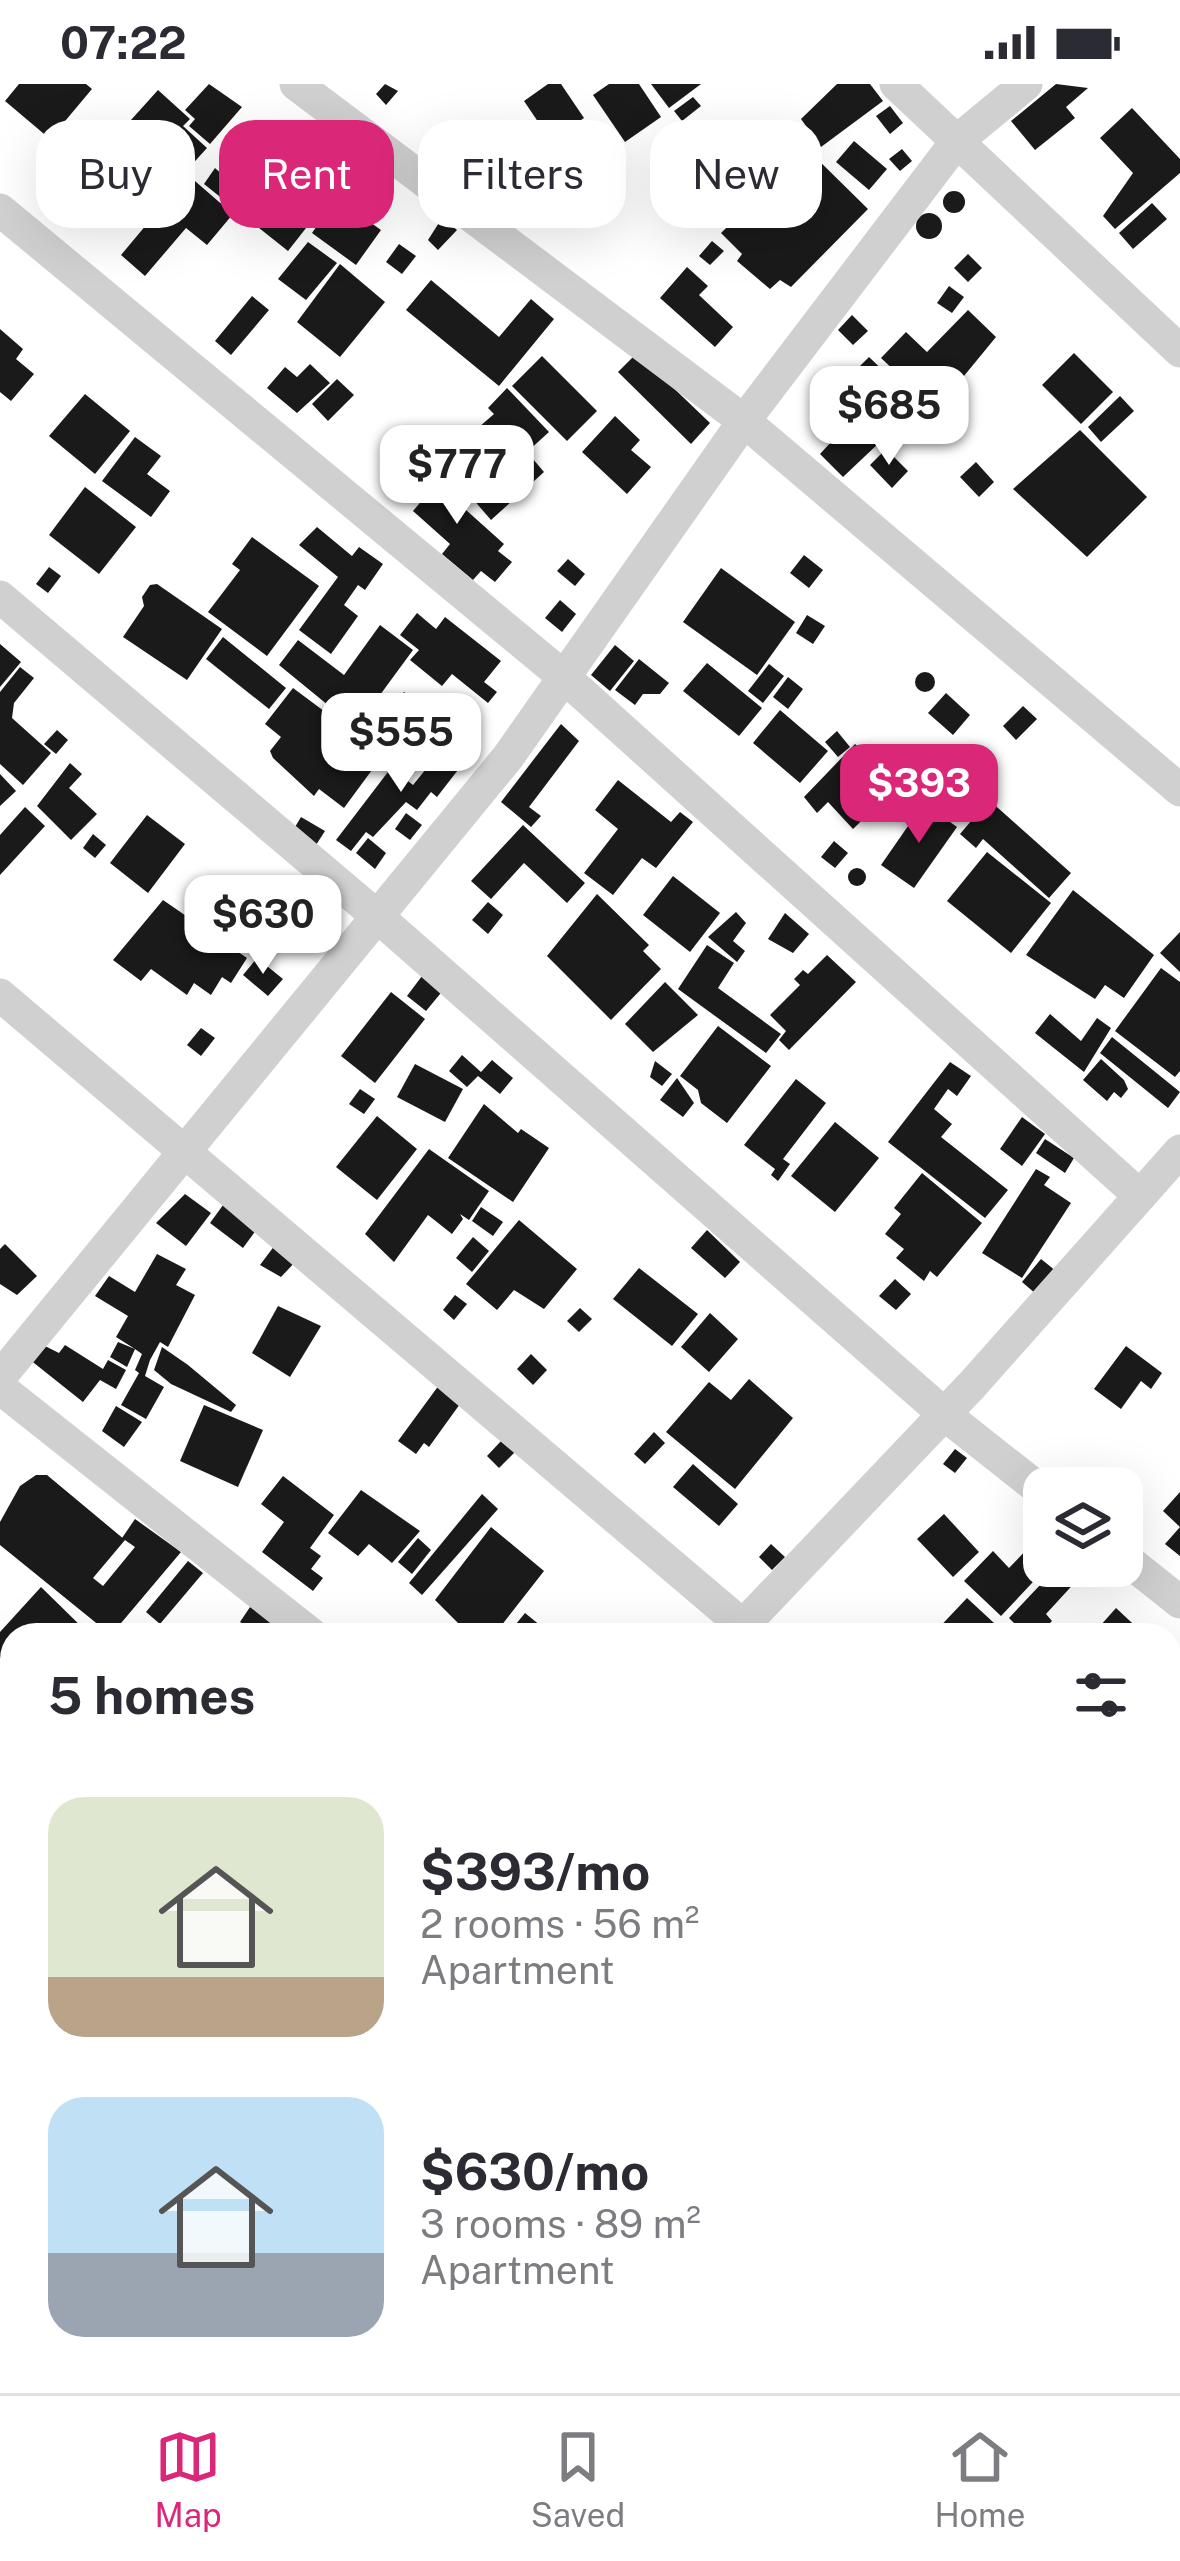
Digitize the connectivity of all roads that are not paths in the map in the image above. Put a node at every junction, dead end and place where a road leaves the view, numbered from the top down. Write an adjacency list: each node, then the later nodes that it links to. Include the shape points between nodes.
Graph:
1 (296, 84): 7 (street)
2 (896, 84): 4 (street)
3 (1026, 84): 4 (street)
4 (957, 141): 6 (street); 7 (street)
5 (0, 210): 9 (street)
6 (1180, 351)
7 (744, 421): 9 (street); 10 (street)
8 (0, 597): 11 (street)
9 (564, 677): 11 (street); 15 (street)
10 (1180, 790)
11 (378, 917): 13 (street); 18 (street)
12 (0, 995): 13 (street)
13 (188, 1149): 16 (street); 23 (street)
14 (1180, 1150): 15 (street)
15 (1140, 1196): 18 (street)
16 (0, 1377)
17 (0, 1388): 22 (street)
18 (944, 1414): 19 (street); 24 (street)
19 (1023, 1476)
20 (1143, 1573): 21 (street)
21 (1180, 1602)
22 (297, 1623)
23 (733, 1623)
24 (751, 1623)

